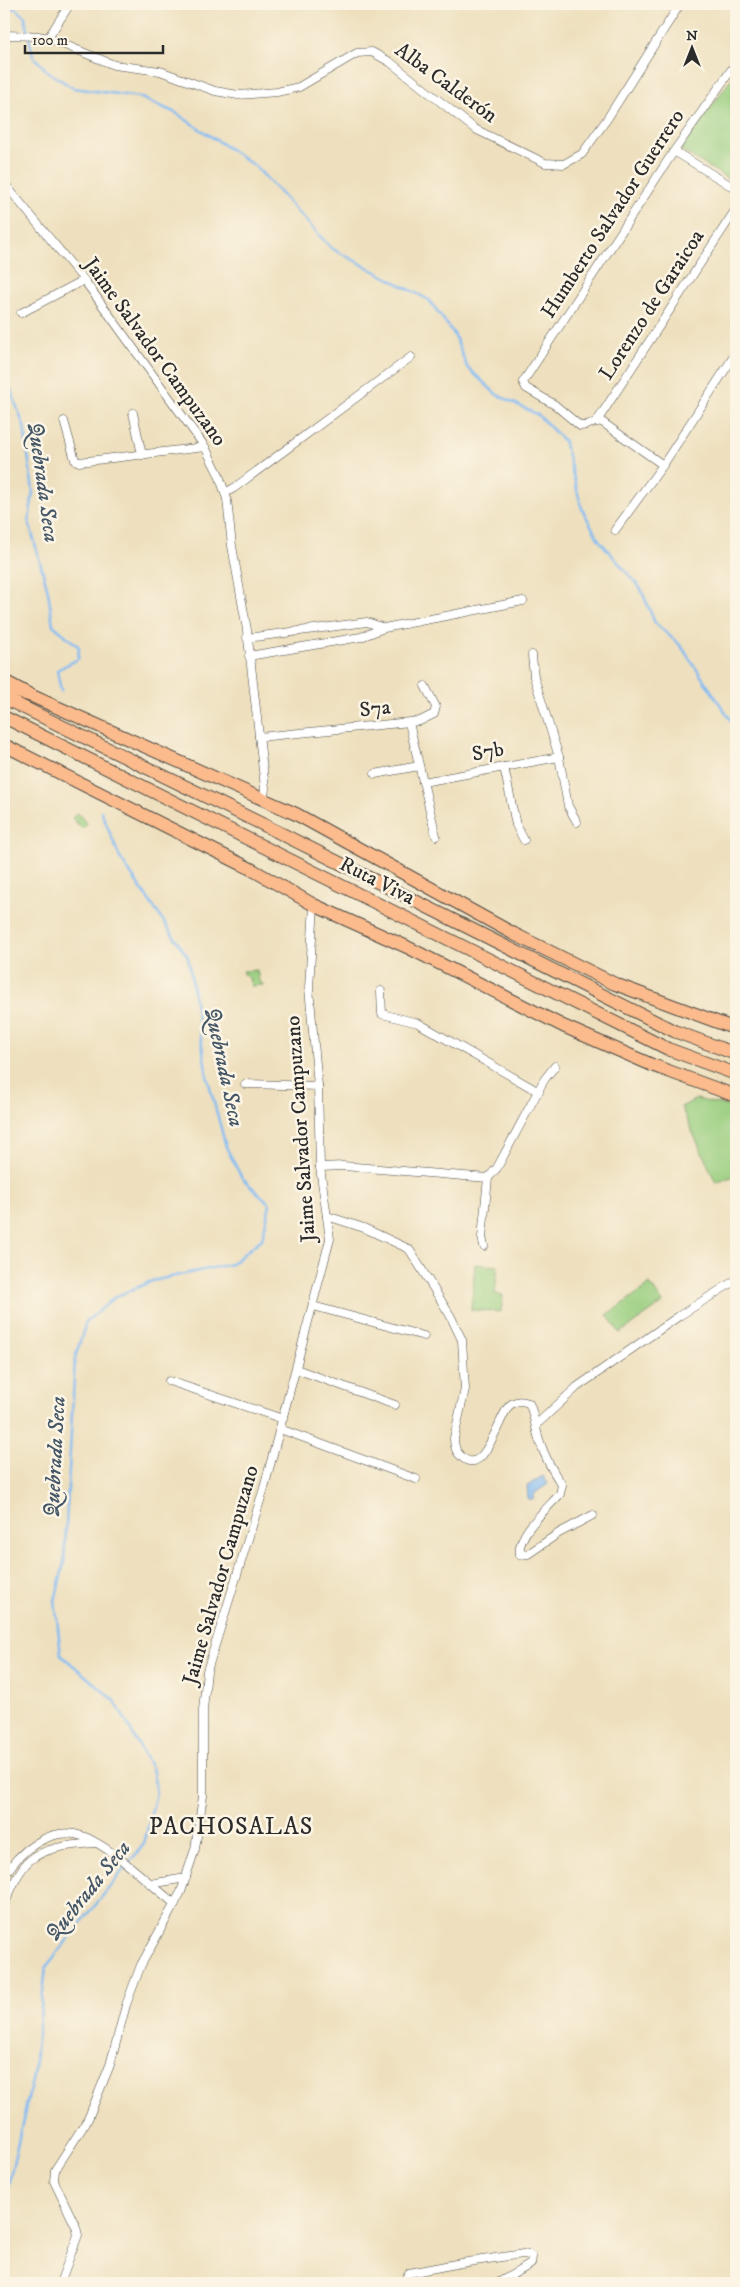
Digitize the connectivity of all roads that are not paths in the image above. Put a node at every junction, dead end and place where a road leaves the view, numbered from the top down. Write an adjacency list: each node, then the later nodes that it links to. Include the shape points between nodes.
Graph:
1 (70, 4): 4 (street)
2 (680, 4): 4 (street, Alba Calderón, via 582,154 564,164 545,163 474,129 390,62 372,52 357,53 299,88 238,95 215,92 160,71 114,65)
3 (4, 35): 4 (street, Alba Calderón)
4 (48, 38)
5 (736, 63): 6 (street, Humberto Salvador Guerrero)
6 (674, 150): 8 (street); 16 (street, Humberto Salvador Guerrero, via 524,382 524,386 555,405 580,426)
7 (4, 184): 10 (street, Jaime Salvador Campuzano)
8 (736, 189)
9 (736, 209): 16 (street, Lorenzo de Garaicoa)
10 (84, 280): 11 (street); 17 (street, Jaime Salvador Campuzano)
11 (21, 313)
12 (736, 353): 19 (street)
13 (411, 357): 20 (street)
14 (133, 413): 18 (street)
15 (64, 421): 18 (street, via 76,461)
16 (597, 421): 19 (street)
17 (205, 447): 18 (street); 20 (street, Jaime Salvador Campuzano)
18 (142, 455)
19 (663, 464): 21 (street)
20 (225, 493): 24 (street, Jaime Salvador Campuzano)
21 (614, 530)
22 (524, 601): 23 (street)
23 (384, 628): 24 (street, via 367,622); 26 (street, via 361,637)
24 (247, 638): 26 (street, Jaime Salvador Campuzano)
25 (532, 655): 36 (street, via 534,677)
26 (249, 656): 34 (street, Jaime Salvador Campuzano)
27 (4, 681): 30 (main road, Ruta Viva)
28 (425, 686): 33 (street, via 436,707 434,714)
29 (4, 688): 30 (main road)
30 (32, 696): 41 (main road, Ruta Viva)
31 (4, 698): 48 (main road, Ruta Viva, via 674,1031)
32 (4, 717): 50 (main road, Ruta Viva, via 668,1049)
33 (409, 723): 34 (street, S7a); 37 (street, S7a)
34 (259, 737): 41 (street, Jaime Salvador Campuzano)
35 (4, 745): 45 (main road, via 251,869)
36 (559, 757): 38 (street, S7b); 42 (street, via 568,806)
37 (419, 766): 39 (street); 40 (street, S7a)
38 (504, 767): 40 (street, S7b); 44 (street, via 516,825)
39 (375, 774)
40 (423, 782): 43 (street, S7a)
41 (264, 798): 47 (main road, Ruta Viva, via 514,934 614,984)
42 (577, 822)
43 (436, 836)
44 (524, 840)
45 (314, 905): 52 (street, Jaime Salvador Campuzano, via 309,988); 54 (main road, via 407,947 563,1026 652,1065)
46 (381, 991): 53 (street, via 382,1014 418,1023)
47 (736, 1029)
48 (736, 1054)
49 (555, 1066): 53 (street)
50 (736, 1074)
51 (245, 1084): 52 (street)
52 (318, 1086): 55 (street, Jaime Salvador Campuzano)
53 (539, 1092): 56 (street, via 497,1168)
54 (736, 1096)
55 (320, 1167): 56 (street, via 343,1166); 57 (street, Jaime Salvador Campuzano)
56 (488, 1178): 58 (street, via 482,1237)
57 (327, 1216): 60 (street, Jaime Salvador Campuzano, via 330,1238); 66 (street, via 364,1228 409,1250 450,1314 462,1340 466,1389 454,1438 459,1454 468,1460 476,1460 486,1454 502,1415 511,1404 519,1401 529,1403)
58 (484, 1246)
59 (736, 1280): 66 (street, via 577,1387)
60 (313, 1306): 61 (street); 62 (street, Jaime Salvador Campuzano)
61 (424, 1336)
62 (296, 1369): 64 (street); 65 (street, Jaime Salvador Campuzano)
63 (169, 1381): 65 (street)
64 (395, 1406)
65 (283, 1419): 67 (street, Jaime Salvador Campuzano)
66 (536, 1424): 69 (street, via 539,1440 562,1485 560,1494 523,1536 520,1555 528,1554)
67 (280, 1429): 68 (street); 72 (street, Jaime Salvador Campuzano, via 207,1671 203,1710 203,1796 195,1849)
68 (416, 1479)
69 (593, 1515)
70 (95, 1843): 71 (street, via 70,1834 39,1841 11,1863); 73 (street); 75 (street, via 43,1852 28,1861)
71 (4, 1878)
72 (186, 1878): 73 (street); 74 (street, Jaime Salvador Campuzano)
73 (147, 1882): 74 (street)
74 (175, 1904): 76 (street, Jaime Salvador Campuzano, via 141,1965 110,2065 88,2119 55,2170 54,2181 78,2235)
75 (4, 1905)
76 (60, 2283)
77 (403, 2283): 78 (street, via 410,2273 462,2262 523,2254 532,2257 531,2264)
78 (498, 2283)

